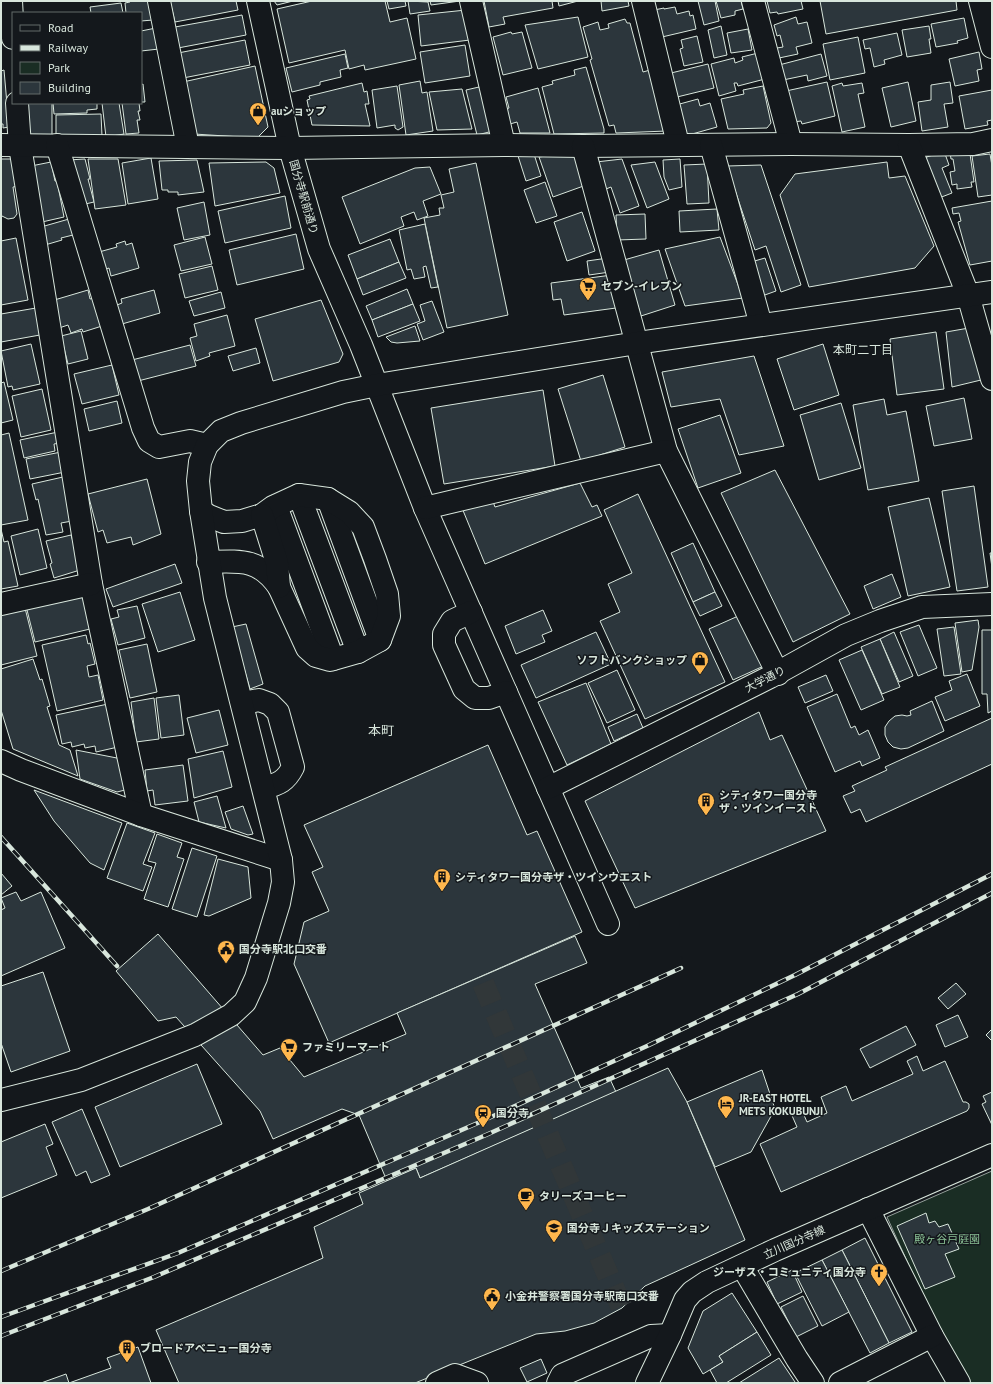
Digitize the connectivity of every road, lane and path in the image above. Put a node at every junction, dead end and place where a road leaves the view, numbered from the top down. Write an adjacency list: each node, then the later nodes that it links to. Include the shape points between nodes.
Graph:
1 (11, 1): 8 (street)
2 (159, 1): 20 (street)
3 (258, 1): 21 (street, 国分寺駅前通り)
4 (471, 1): 16 (street)
5 (643, 1): 12 (street)
6 (752, 1): 13 (street)
7 (980, 1): 9 (street)
8 (12, 20)
9 (992, 47)
10 (17, 104): 14 (street)
11 (992, 140): 18 (street, via 973,144)
12 (678, 144): 17 (street); 19 (street)
13 (791, 144): 17 (street); 18 (street)
14 (11, 145): 15 (street); 35 (street)
15 (57, 145): 20 (street); 28 (street, via 149,441 159,447 190,441)
16 (504, 145): 19 (street); 21 (street)
17 (711, 145): 24 (street)
18 (910, 145): 23 (street)
19 (583, 146): 25 (street)
20 (188, 147): 21 (street)
21 (290, 148): 27 (street, 国分寺駅前通り, via 319,249)
22 (992, 292): 23 (street)
23 (968, 295): 24 (street); 26 (street)
24 (761, 325): 25 (street)
25 (637, 343): 27 (street); 29 (street)
26 (992, 379)
27 (377, 385): 28 (street, via 342,392 241,423 222,431); 31 (street, 国分寺駅前通り)
28 (207, 445): 33 (street, via 200,462)
29 (666, 451): 31 (street); 42 (street)
30 (299, 496): 32 (street); 40 (street); 40 (street, via 328,499 349,512 362,527 375,559 387,594 389,616 380,640)
31 (425, 508): 39 (street, 国分寺駅前通り)
32 (269, 510): 33 (street, via 242,521 224,522); 36 (street); 41 (street)
33 (200, 511): 34 (street)
34 (208, 562): 36 (street, via 249,562 265,570); 44 (street)
35 (91, 584): 37 (street); 48 (street)
36 (279, 587): 41 (street, via 307,648 316,656)
37 (1, 604)
38 (992, 604): 42 (street, 大学通り, via 922,608 880,621 846,635)
39 (471, 612): 43 (street, 国分寺駅前通り); 43 (street, via 452,621 444,634 444,645 464,690 475,698 489,698)
40 (358, 652): 41 (street)
41 (334, 659)
42 (778, 674): 47 (street, 大学通り)
43 (506, 692): 47 (street, 国分寺駅前通り)
44 (243, 704): 46 (street); 46 (street, via 259,700 270,704 278,712 293,767 288,776 277,784)
45 (1, 761): 48 (street)
46 (264, 788): 49 (street)
47 (548, 788): 50 (street, 国分寺駅前通り)
48 (141, 814): 49 (street)
49 (281, 860): 51 (street, via 283,882 280,903 256,978 245,1002 230,1016 195,1036 81,1080)
50 (608, 924)
51 (1, 1100)
52 (992, 1155): 53 (street, 立川国分寺線)
53 (868, 1209): 54 (street, 立川国分寺線); 56 (street)
54 (742, 1266): 55 (street, 立川国分寺線, via 692,1292 685,1300); 61 (street)
55 (670, 1335): 59 (street, via 651,1336 562,1375); 60 (street, 立川国分寺線)
56 (932, 1336): 62 (street); 63 (street)
57 (437, 1383): 58 (street, via 455,1375)
58 (477, 1383)
59 (558, 1383)
60 (649, 1383)
61 (814, 1383)
62 (840, 1383)
63 (959, 1383)

